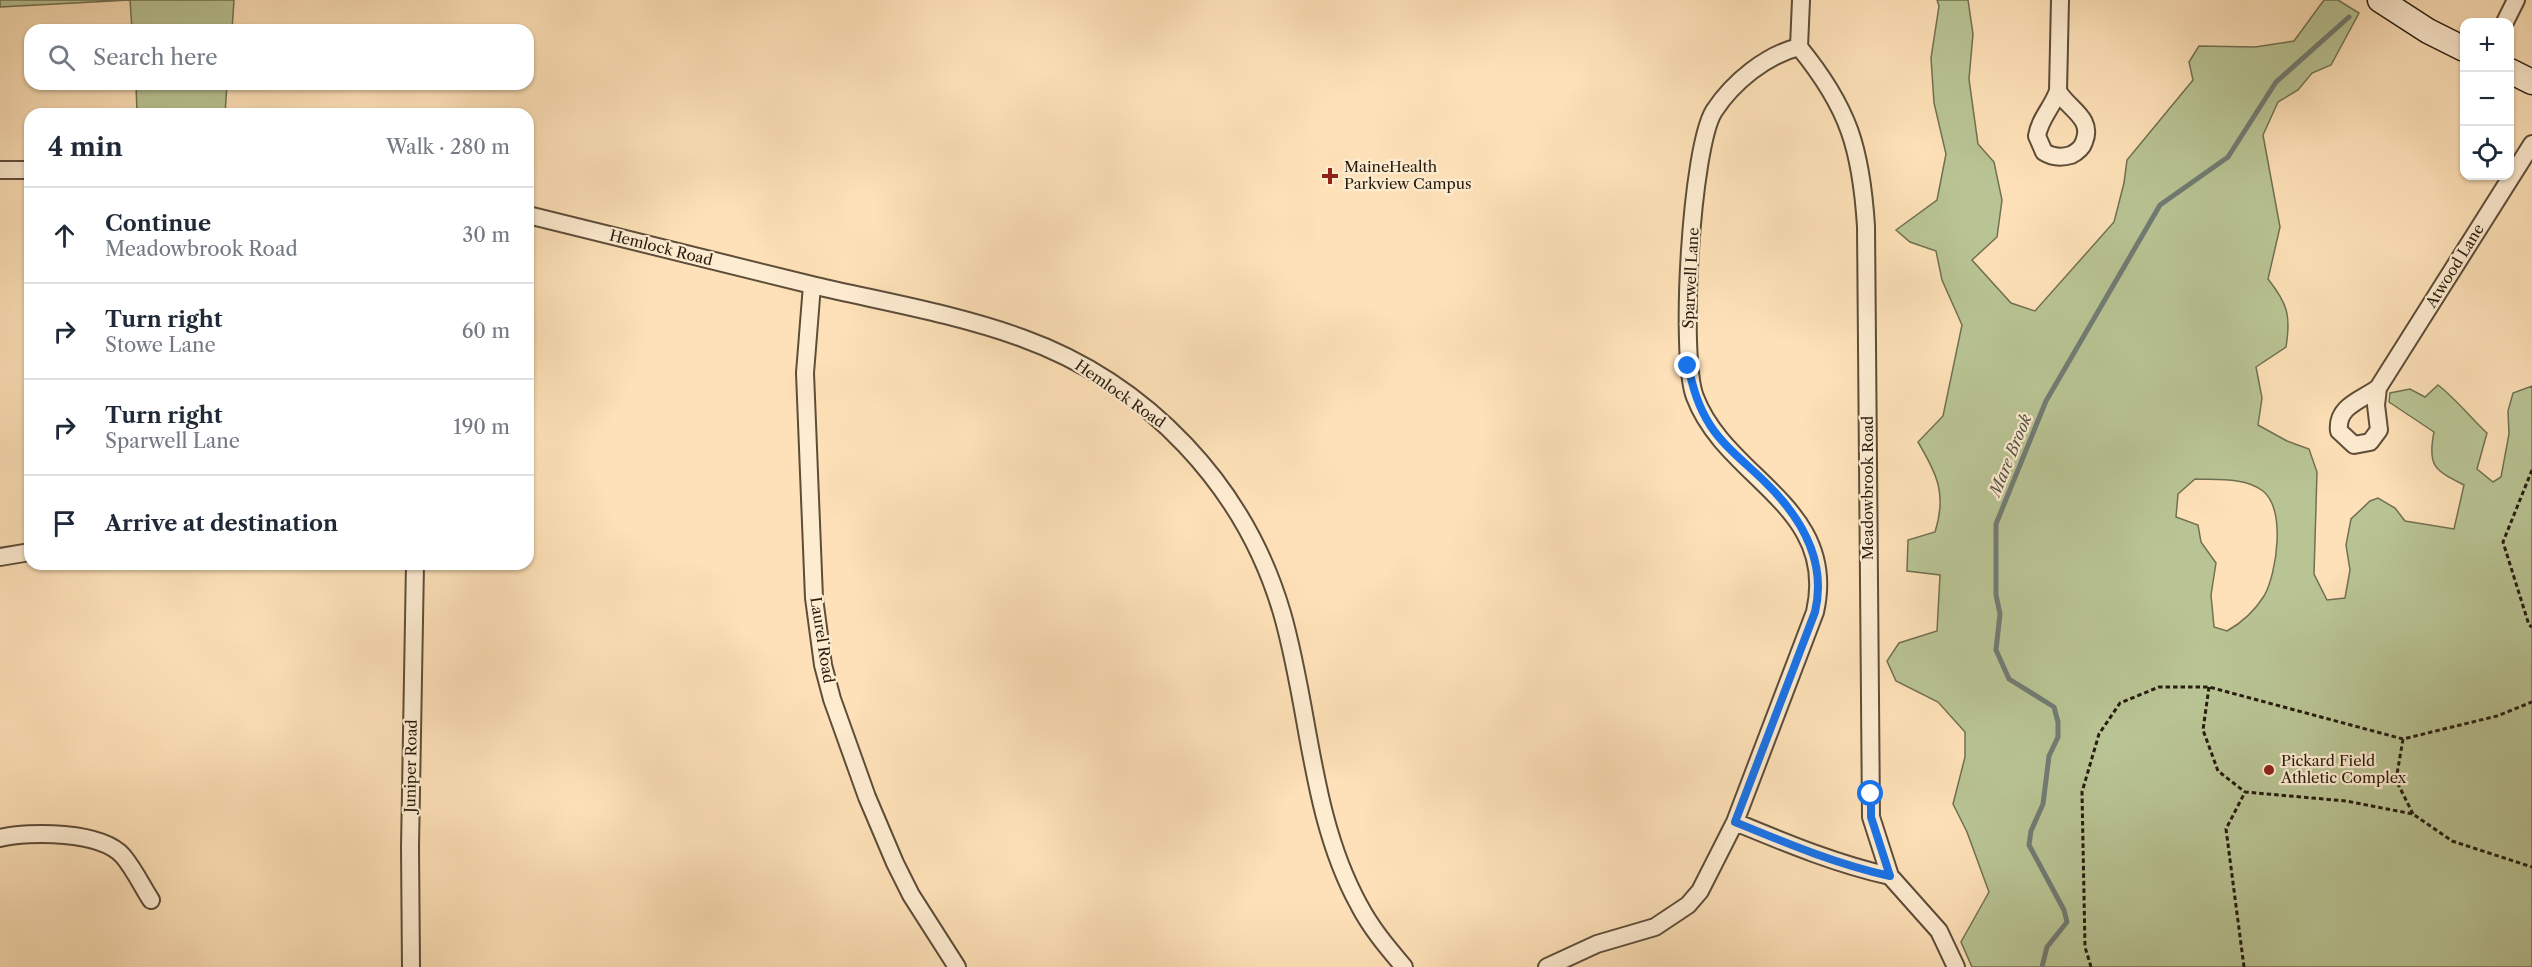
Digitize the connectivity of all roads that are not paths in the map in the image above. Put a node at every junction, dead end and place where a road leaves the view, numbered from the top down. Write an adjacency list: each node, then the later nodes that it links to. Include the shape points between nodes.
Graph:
1 (1801, 0): 6 (street)
2 (2060, 0): 10 (street)
3 (2380, 0): 7 (street)
4 (2516, 0): 5 (street)
5 (2507, 18)
6 (1799, 47): 20 (street, Sparwell Lane, via 1778,52 1762,64 1714,112 1700,157 1693,231 1687,334 1688,366 1695,397 1711,427 1793,512 1811,544 1819,578 1815,612); 22 (street, Meadowbrook Road, via 1845,114 1863,180 1871,817)
7 (2460, 47)
8 (2512, 72): 9 (street)
9 (2532, 82)
10 (2058, 92)
11 (2532, 144): 16 (street, Atwood Lane)
12 (0, 170): 13 (street)
13 (24, 170)
14 (534, 216): 15 (street, Hemlock Road)
15 (812, 285): 25 (street, Laurel Road, via 805,384 814,598 824,665 867,797 895,862 911,895); 26 (street, Hemlock Road, via 983,325 1053,351 1130,397 1191,449 1236,508 1268,572 1289,638 1335,849 1358,904)
16 (2379, 388)
17 (24, 553): 18 (street)
18 (0, 557)
19 (415, 570): 24 (street, Juniper Road)
20 (1735, 822): 22 (street, via 1801,849); 27 (street, Sparwell Lane, via 1700,891 1673,917)
21 (0, 838): 23 (street, via 36,832 103,845 121,855)
22 (1890, 876): 28 (street, Meadowbrook Road, via 1939,931)
23 (151, 900)
24 (411, 967)
25 (957, 967)
26 (1404, 967)
27 (1547, 967)
28 (1956, 967)

